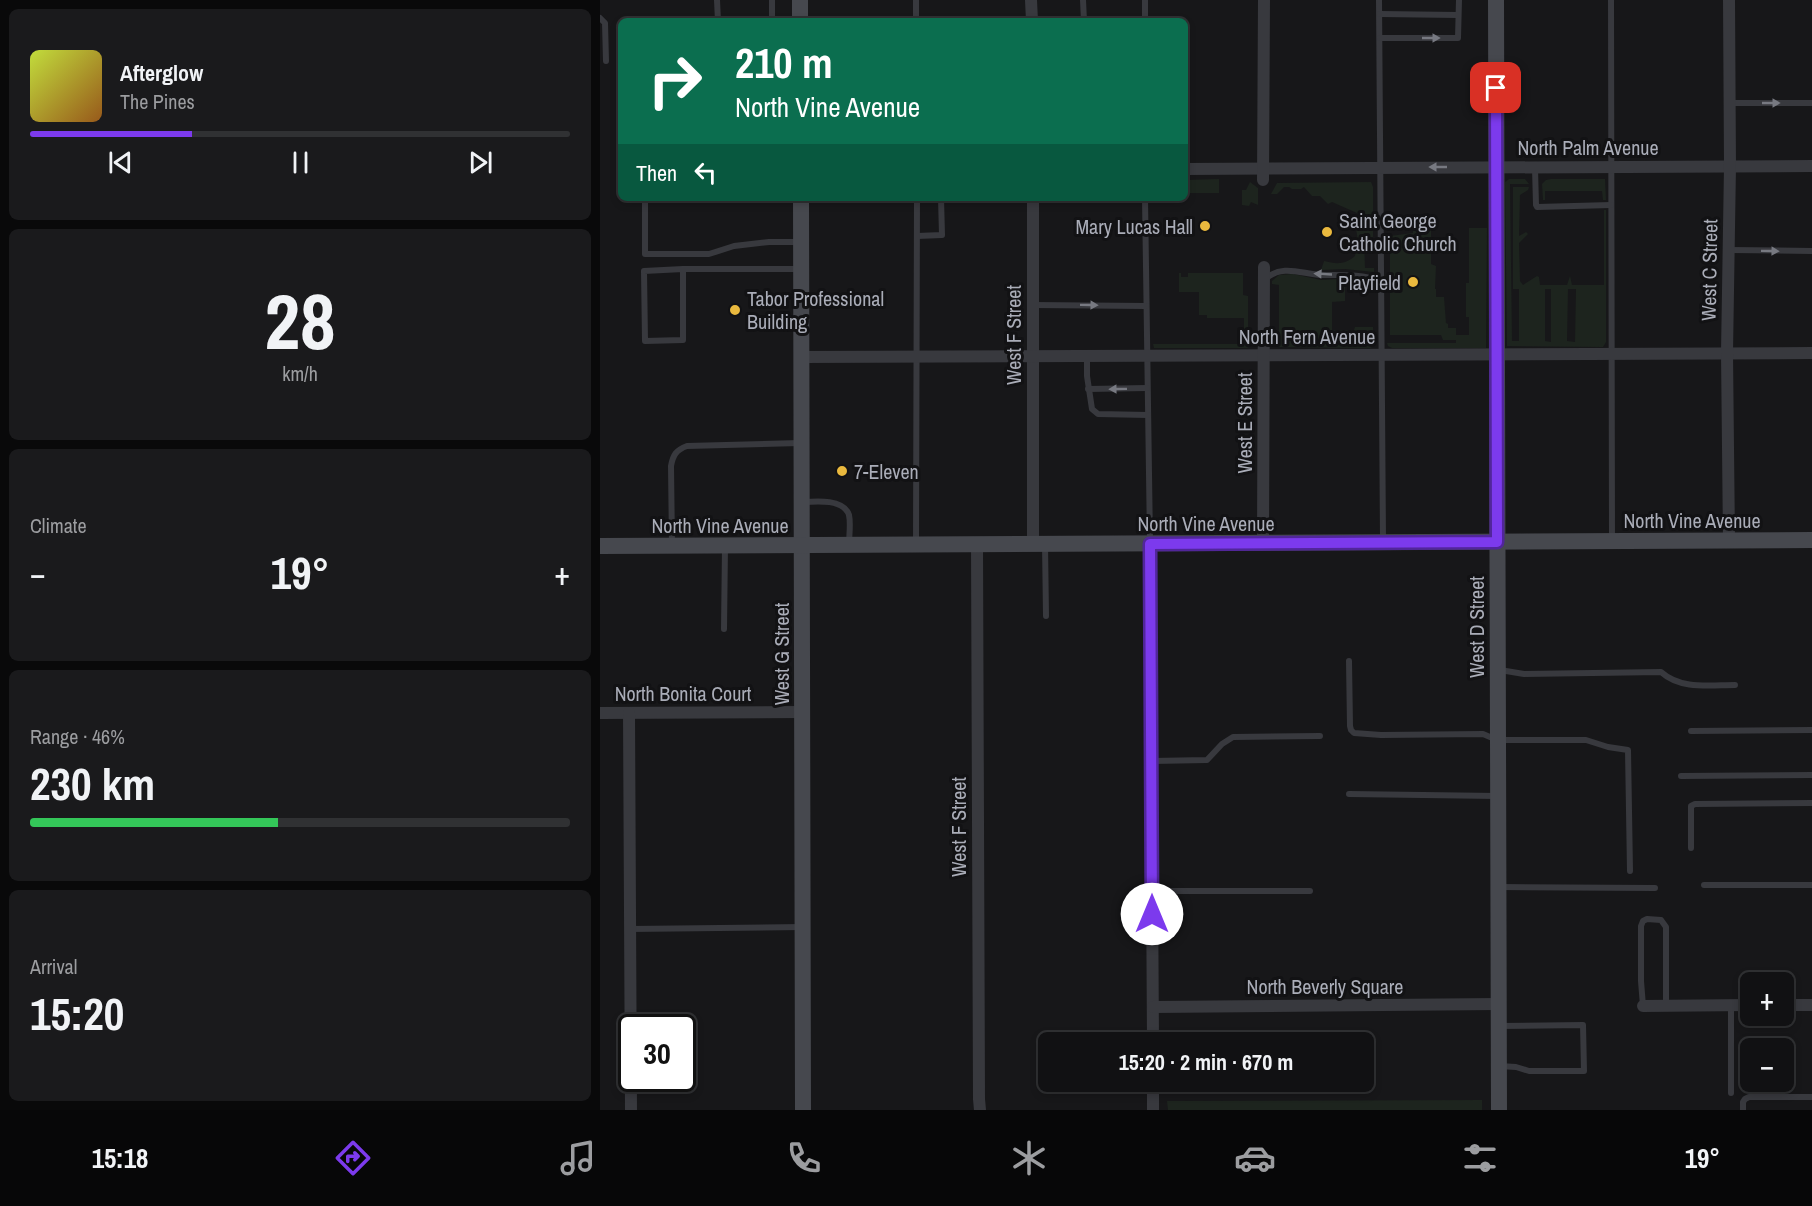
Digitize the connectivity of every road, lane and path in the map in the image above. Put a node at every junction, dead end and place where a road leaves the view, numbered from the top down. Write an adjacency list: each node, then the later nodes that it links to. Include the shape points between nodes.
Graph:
1 (717, 0): 17 (lane)
2 (772, 0): 18 (lane)
3 (800, 0): 19 (street)
4 (916, 0): 20 (lane)
5 (1032, 0): 21 (street)
6 (1083, 0): 22 (lane)
7 (1145, 0): 23 (lane)
8 (1263, 0): 35 (street)
9 (1379, 0): 14 (lane)
10 (1459, 0): 15 (lane)
11 (1496, 0): 30 (street, West D Street)
12 (1611, 0): 32 (lane)
13 (1729, 0): 26 (street, West C Street)
14 (1380, 14): 15 (lane); 24 (lane)
15 (1458, 15): 24 (lane, one-way to 15, via 1458,38)
16 (600, 18): 25 (lane, via 605,23)
17 (718, 18)
18 (772, 18)
19 (800, 18)
20 (916, 18)
21 (1032, 18)
22 (1084, 18)
23 (1145, 18)
24 (1380, 39): 33 (lane)
25 (606, 61)
26 (1730, 103): 27 (lane, one-way to 27); 28 (street, West C Street)
27 (1812, 103)
28 (1730, 166): 29 (street, North Palm Avenue); 32 (street, North Palm Avenue); 45 (street, West C Street)
29 (1812, 166)
30 (1496, 167): 31 (street, North Palm Avenue); 33 (street, North Palm Avenue, one-way to 33); 54 (street, West D Street)
31 (1535, 167): 32 (street, North Palm Avenue); 42 (lane, via 1537,207)
32 (1611, 167): 42 (lane)
33 (1381, 168): 35 (street, North Palm Avenue); 50 (lane)
34 (1188, 169): 35 (street, North Palm Avenue)
35 (1263, 174)
36 (645, 201): 44 (lane, via 645,254 709,254 734,246)
37 (801, 201): 44 (street, West G Street)
38 (917, 201): 43 (lane)
39 (941, 201): 43 (lane, via 942,235)
40 (1033, 201): 51 (street, West F Street)
41 (1145, 201): 52 (lane)
42 (1611, 206): 55 (lane)
43 (917, 236): 63 (lane)
44 (801, 242): 48 (street, West G Street)
45 (1728, 250): 46 (lane, one-way to 46); 56 (street, West C Street)
46 (1812, 251)
47 (682, 269): 47 (lane, via 683,340 645,340 644,271); 48 (lane)
48 (801, 269): 62 (street, West G Street)
49 (1264, 273): 50 (lane, one-way to 49, via 1291,270); 57 (street, West E Street)
50 (1381, 281): 58 (lane)
51 (1032, 304): 52 (lane, one-way to 52); 59 (street, West F Street)
52 (1146, 306): 61 (lane)
53 (1812, 353): 56 (street, North Fern Avenue)
54 (1497, 354): 55 (street, North Fern Avenue); 58 (street, North Fern Avenue); 70 (street, West D Street)
55 (1612, 354): 56 (street, North Fern Avenue); 71 (lane)
56 (1727, 354): 72 (street, West C Street)
57 (1263, 355): 58 (street, North Fern Avenue); 61 (street, North Fern Avenue); 77 (street, West E Street)
58 (1381, 355): 73 (lane)
59 (1032, 356): 60 (street, North Fern Avenue); 63 (street, North Fern Avenue); 75 (street, West F Street)
60 (1088, 356): 61 (street, North Fern Avenue); 65 (lane)
61 (1146, 356): 64 (lane)
62 (802, 357): 63 (street, North Fern Avenue); 67 (street, West G Street)
63 (917, 357): 79 (lane)
64 (1147, 388): 65 (lane, one-way to 65); 66 (lane)
65 (1088, 389): 66 (lane, via 1092,409 1098,414)
66 (1148, 415): 76 (lane)
67 (802, 443): 68 (street, West G Street); 81 (lane, via 678,449 671,466)
68 (801, 502): 78 (lane, via 825,501 847,510); 83 (street, West G Street)
69 (1812, 540): 72 (street, North Vine Avenue)
70 (1497, 542): 71 (street, North Vine Avenue); 73 (street, North Vine Avenue); 87 (street, West D Street)
71 (1612, 542): 72 (street, North Vine Avenue)
72 (1729, 542)
73 (1383, 543): 77 (street, North Vine Avenue)
74 (977, 544): 75 (street, North Vine Avenue); 79 (street, North Vine Avenue); 128 (street, West F Street)
75 (1039, 544): 76 (street, North Vine Avenue); 84 (lane)
76 (1150, 544): 77 (street, North Vine Avenue); 96 (street)
77 (1263, 544)
78 (849, 545): 79 (street, North Vine Avenue); 83 (street, North Vine Avenue)
79 (916, 545)
80 (600, 546): 81 (street, North Vine Avenue)
81 (672, 546): 82 (street, North Vine Avenue)
82 (725, 546): 83 (street, North Vine Avenue); 85 (lane)
83 (801, 546): 89 (street, West G Street)
84 (1046, 616)
85 (724, 629)
86 (1349, 661): 95 (lane, via 1350,726 1354,732 1483,734)
87 (1497, 670): 88 (lane, via 1524,674 1661,672 1670,681 1690,686); 95 (street, West D Street)
88 (1736, 685)
89 (802, 712): 91 (street, North Bonita Court); 110 (street, West G Street)
90 (600, 713): 91 (street, North Bonita Court)
91 (629, 713): 111 (street)
92 (1812, 730): 93 (lane)
93 (1691, 731)
94 (1320, 736): 96 (lane, via 1233,737 1208,760)
95 (1497, 740): 100 (street, West D Street); 103 (lane, via 1586,740 1628,750)
96 (1152, 761): 108 (street)
97 (1812, 775): 98 (lane)
98 (1681, 776)
99 (1349, 794): 100 (lane)
100 (1497, 796): 106 (street, West D Street)
101 (1812, 803): 102 (lane, via 1695,804 1691,806)
102 (1691, 848)
103 (1630, 871)
104 (1704, 885): 105 (lane)
105 (1812, 885)
106 (1497, 887): 107 (lane); 112 (street, West D Street)
107 (1655, 888)
108 (1152, 891): 109 (lane); 119 (street)
109 (1310, 891)
110 (803, 927): 111 (lane); 127 (street, West G Street)
111 (630, 929): 126 (street)
112 (1498, 1004): 119 (street, North Beverly Square); 120 (street, West D Street)
113 (1731, 1005): 114 (street); 118 (street); 124 (lane)
114 (1740, 1005)
115 (1794, 1005): 116 (street)
116 (1812, 1005)
117 (1643, 1006): 118 (street); 118 (lane, via 1641,923 1647,919 1661,920 1666,927)
118 (1666, 1006)
119 (1153, 1007): 121 (street)
120 (1498, 1026): 122 (street, West D Street); 122 (lane, via 1583,1025 1584,1071 1529,1071)
121 (1153, 1032)
122 (1499, 1066): 130 (street, West D Street)
123 (1153, 1092): 129 (street)
124 (1731, 1093)
125 (1812, 1097): 131 (lane, via 1749,1097 1743,1102)
126 (631, 1110)
127 (803, 1110)
128 (980, 1110)
129 (1153, 1110)
130 (1499, 1110)
131 (1743, 1110)

